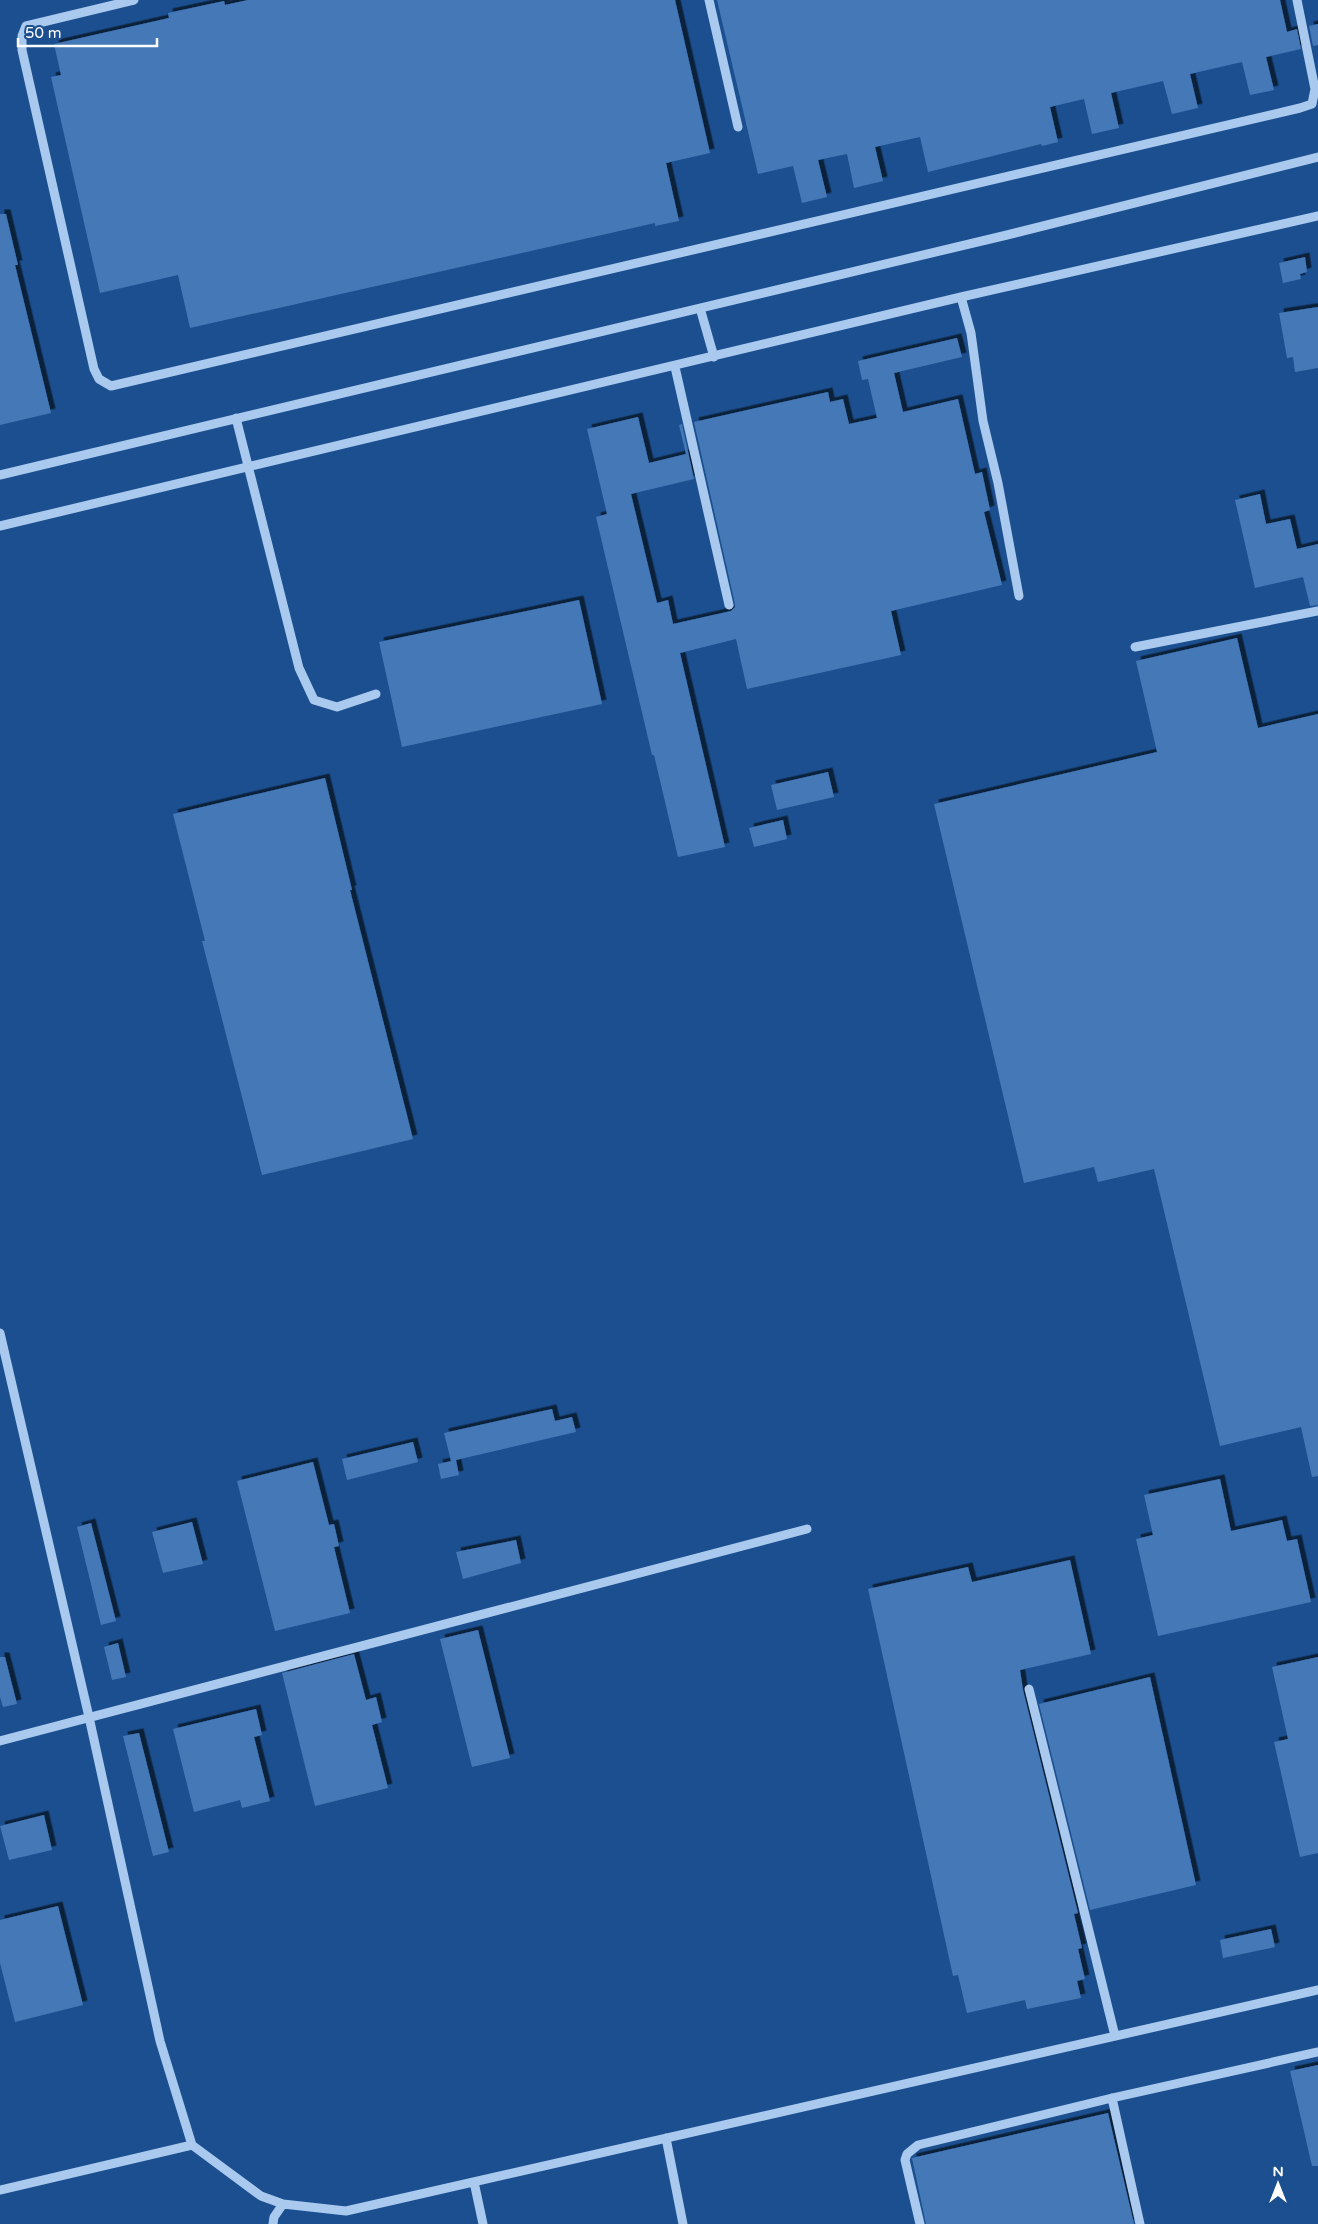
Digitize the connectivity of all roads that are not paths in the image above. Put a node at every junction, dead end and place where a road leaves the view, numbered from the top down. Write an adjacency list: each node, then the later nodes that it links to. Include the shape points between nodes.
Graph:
1 (134, 0): 3 (street, via 26,26 22,36 22,50 94,369 99,379 110,386 1300,108 1312,104 1315,89)
2 (708, 0): 4 (street)
3 (1297, 0)
4 (738, 126)
5 (1318, 157): 8 (street)
6 (1318, 216): 7 (street)
7 (961, 297): 9 (street); 15 (street, via 971,333 983,421)
8 (700, 308): 9 (street); 11 (street)
9 (714, 357): 10 (street)
10 (675, 366): 12 (street); 16 (street)
11 (236, 418): 12 (street); 13 (street)
12 (249, 467): 14 (street); 19 (street, via 299,668 314,700 337,706)
13 (0, 475)
14 (0, 526)
15 (1019, 596)
16 (729, 605)
17 (1318, 611): 18 (street)
18 (1135, 647)
19 (376, 694)
20 (0, 1333): 23 (street)
21 (807, 1529): 23 (street)
22 (1029, 1689): 26 (street)
23 (89, 1717): 24 (street); 30 (street, via 160,2041)
24 (0, 1741)
25 (1318, 1990): 26 (street)
26 (1115, 2036): 29 (street)
27 (1318, 2052): 28 (street)
28 (1112, 2098): 37 (street, via 918,2145 905,2160); 38 (street)
29 (666, 2138): 31 (street); 36 (street)
30 (192, 2146): 32 (street); 33 (street, via 261,2196)
31 (474, 2182): 33 (street, via 346,2211); 35 (street)
32 (0, 2190)
33 (283, 2204): 34 (street)
34 (273, 2224)
35 (483, 2224)
36 (682, 2224)
37 (920, 2224)
38 (1140, 2224)

